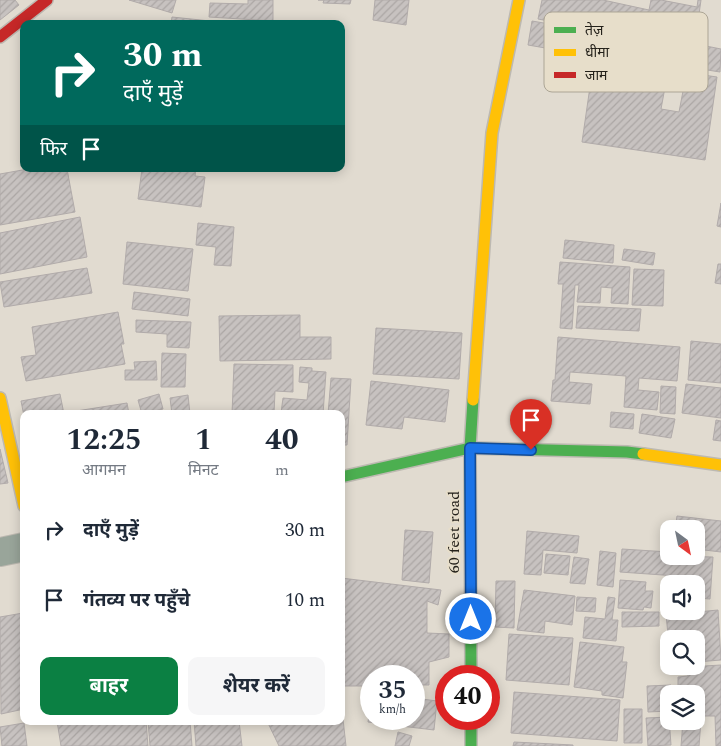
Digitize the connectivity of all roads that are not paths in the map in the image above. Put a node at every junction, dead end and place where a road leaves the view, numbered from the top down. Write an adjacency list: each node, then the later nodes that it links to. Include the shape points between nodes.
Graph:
1 (47, 0): 3 (street)
2 (519, 0): 7 (street, 60 feet road, via 492,133)
3 (22, 20)
4 (20, 21): 5 (street)
5 (0, 37)
6 (0, 398): 10 (street)
7 (470, 448): 8 (street, via 627,452); 9 (street); 13 (street, 60 feet road)
8 (721, 465)
9 (345, 476)
10 (20, 488)
11 (20, 548): 12 (street)
12 (0, 552)
13 (471, 665)
14 (471, 730): 15 (street)
15 (471, 746)

